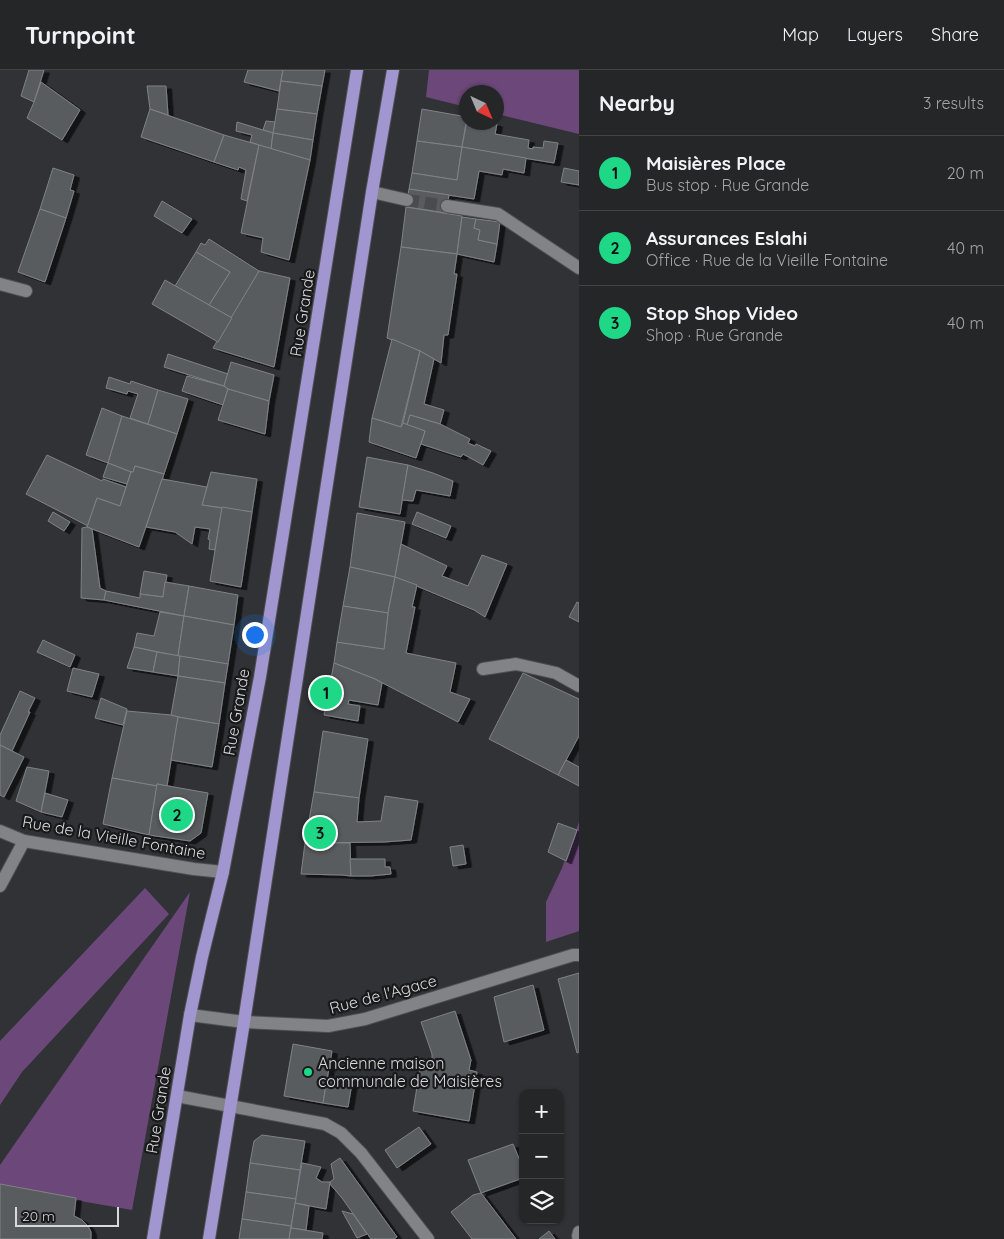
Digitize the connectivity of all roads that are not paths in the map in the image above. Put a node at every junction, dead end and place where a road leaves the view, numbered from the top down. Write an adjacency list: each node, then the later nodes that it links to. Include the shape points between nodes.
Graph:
1 (357, 70): 13 (main road, Rue Grande, via 260,677)
2 (393, 70): 3 (main road)
3 (372, 192): 4 (street); 17 (main road)
4 (407, 200)
5 (447, 206): 6 (street, via 498,214)
6 (579, 268)
7 (0, 284): 8 (street)
8 (26, 291)
9 (482, 669): 10 (street, via 516,664 556,673)
10 (579, 686)
11 (0, 830): 12 (street, Rue de la Vieille Fontaine)
12 (24, 841): 13 (street, Rue de la Vieille Fontaine); 14 (street)
13 (223, 872): 16 (main road, Rue Grande)
14 (0, 886)
15 (579, 955): 17 (street, Rue de l'Agace, via 364,1019 328,1026)
16 (190, 1016): 17 (street, Rue de l'Agace); 18 (main road, Rue Grande)
17 (244, 1022): 19 (main road)
18 (177, 1096): 19 (street); 22 (main road, Rue Grande)
19 (230, 1106): 23 (main road); 24 (street, via 325,1124 341,1133)
20 (579, 1232): 21 (street)
21 (579, 1238)
22 (153, 1239)
23 (209, 1239)
24 (428, 1239)

